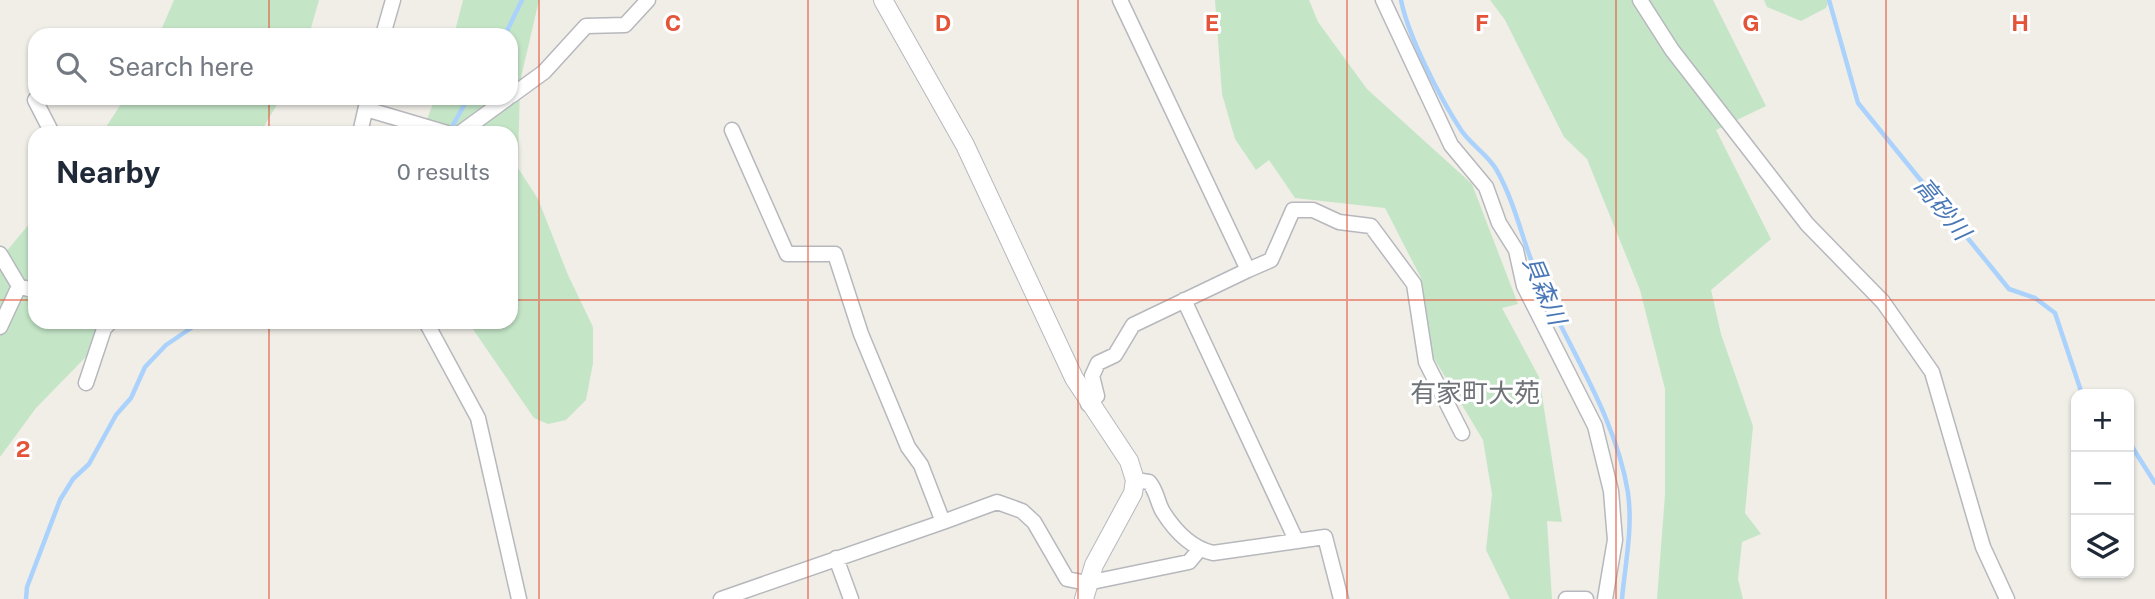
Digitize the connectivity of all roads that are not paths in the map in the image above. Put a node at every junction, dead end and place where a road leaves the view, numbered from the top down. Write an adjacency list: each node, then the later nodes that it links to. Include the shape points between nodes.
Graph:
1 (393, 0): 7 (street)
2 (648, 0): 8 (street, via 625,24 586,26 544,72)
3 (883, 0): 27 (street, via 965,145)
4 (1120, 0): 19 (street)
5 (1383, 0): 41 (street, via 1451,145 1486,187 1516,250 1524,286 1595,426 1611,491 1615,540)
6 (1640, 0): 42 (street, via 1672,50 1798,213 1883,302 1932,372 1983,547)
7 (385, 28)
8 (518, 91)
9 (38, 105): 13 (street)
10 (367, 105): 14 (street)
11 (370, 105): 15 (street)
12 (499, 105): 16 (street)
13 (48, 126)
14 (362, 126)
15 (428, 126)
16 (470, 126)
17 (732, 130): 30 (street, via 787,254 835,254 866,347)
18 (0, 254): 20 (street)
19 (1248, 270): 22 (street); 28 (street, via 1271,260 1293,210 1313,210 1339,222 1371,226 1414,284 1426,362)
20 (28, 286)
21 (28, 288): 23 (street)
22 (1184, 300): 27 (street, via 1133,326 1115,355 1098,363 1092,376 1097,396); 31 (street)
23 (0, 327)
24 (104, 329): 26 (street)
25 (430, 329): 35 (street, via 478,418)
26 (86, 383)
27 (1088, 404): 29 (street, via 1129,461)
28 (1462, 433)
29 (1135, 480): 32 (street, via 1149,482 1162,510); 34 (street, via 1129,506 1094,565)
30 (943, 522): 33 (street); 34 (street, via 997,502 1022,511 1034,522 1067,579)
31 (1296, 540): 32 (street, via 1213,553); 38 (street, via 1325,537)
32 (1199, 550): 34 (street, via 1189,562)
33 (836, 558): 36 (street); 37 (street)
34 (1086, 591)
35 (519, 599)
36 (722, 599)
37 (851, 599)
38 (1342, 599)
39 (1566, 599): 40 (street)
40 (1586, 599)
41 (1605, 599)
42 (2007, 599)

